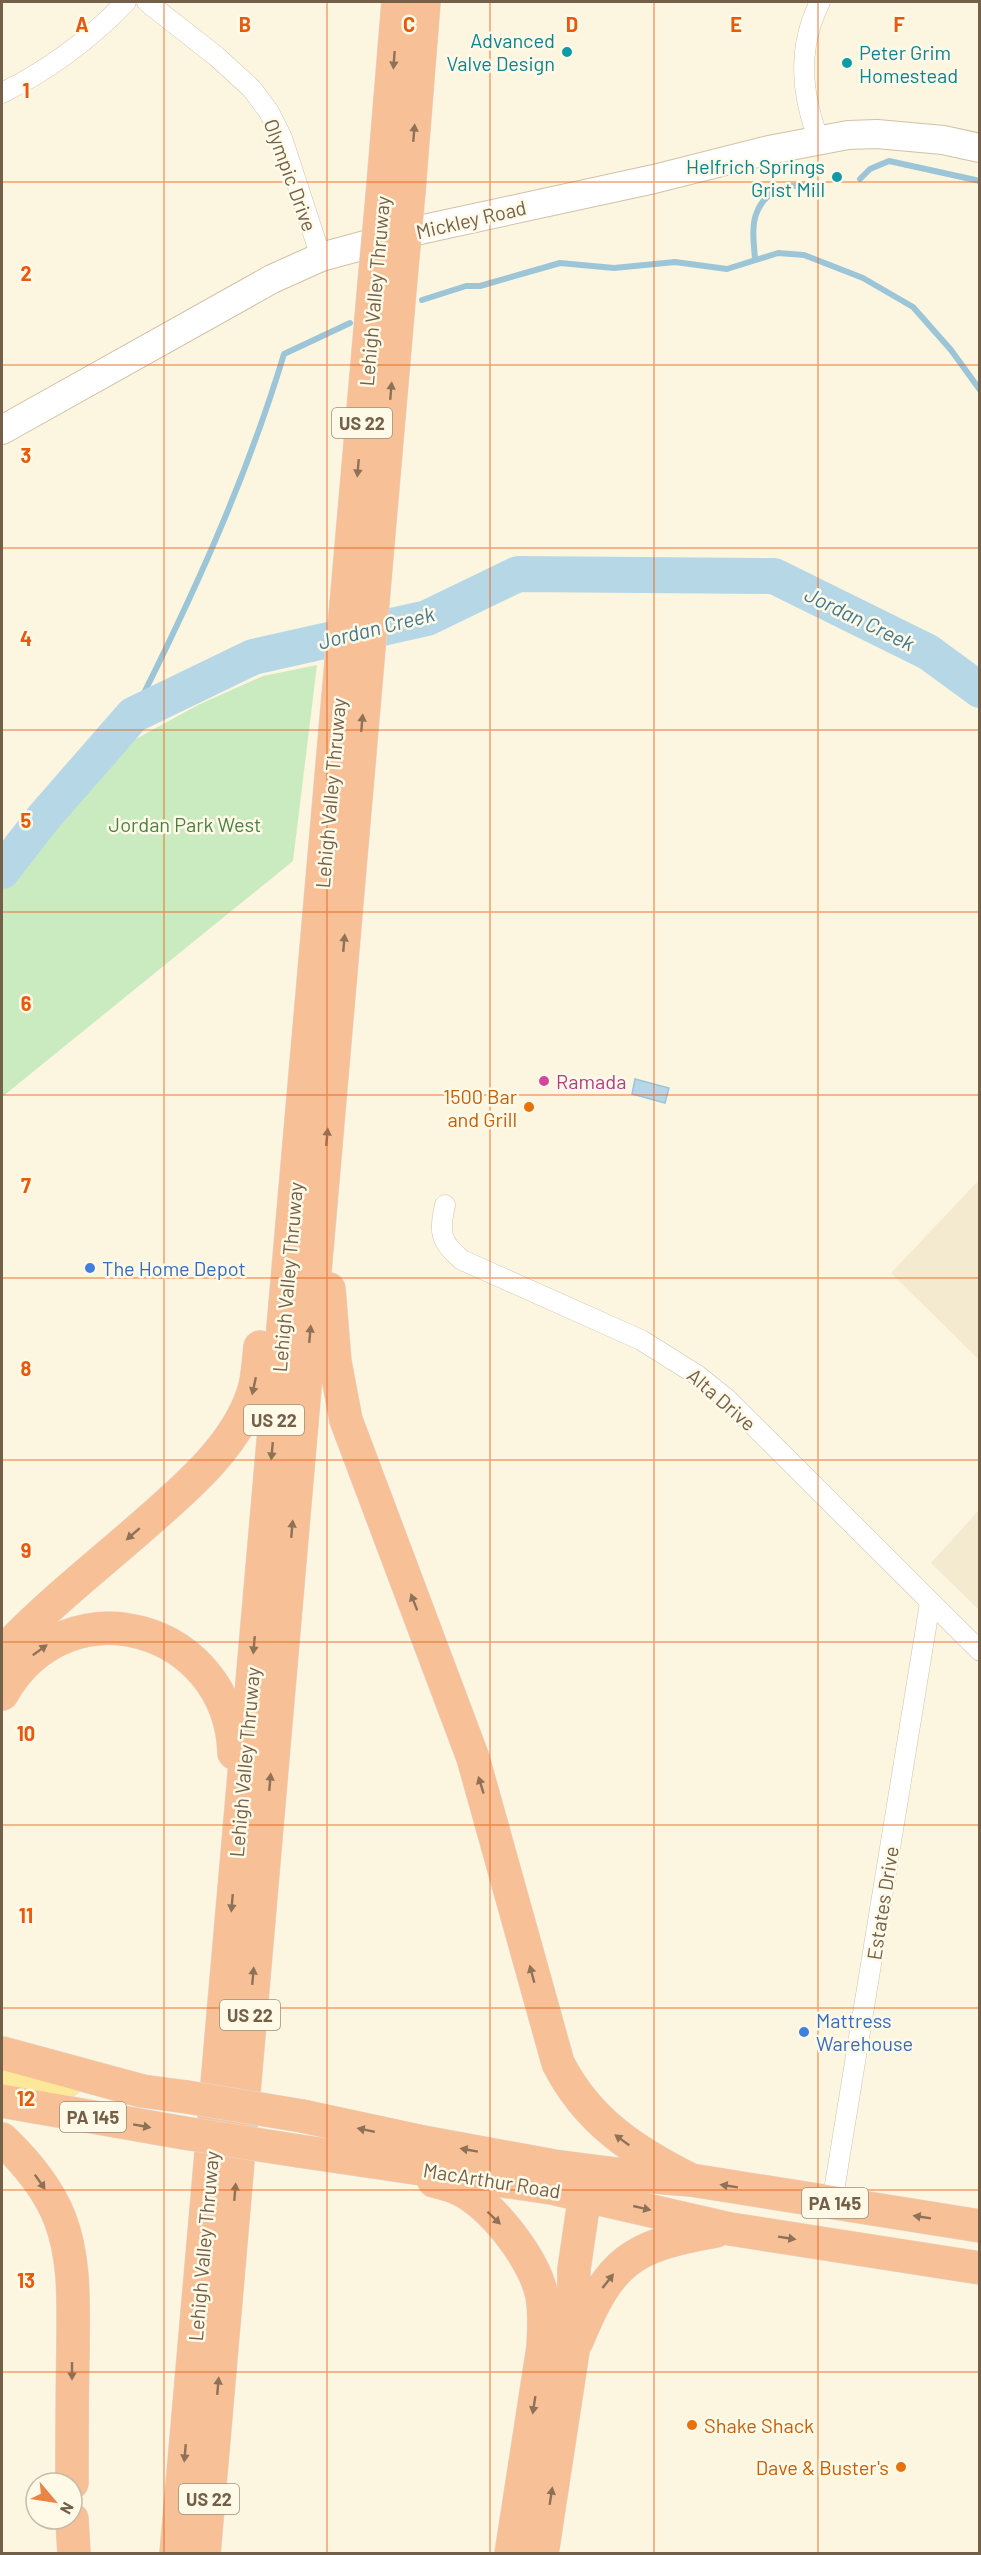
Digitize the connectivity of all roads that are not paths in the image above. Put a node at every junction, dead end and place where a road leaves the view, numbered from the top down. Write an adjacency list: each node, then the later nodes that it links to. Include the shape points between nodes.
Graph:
1 (126, 2): 6 (street, via 61,60)
2 (147, 2): 10 (street, Olympic Drive, via 216,56 252,89 269,112 282,138)
3 (398, 2): 9 (highway, Lehigh Valley Thruway / US 22, one-way to 9)
4 (424, 2): 9 (highway, Lehigh Valley Thruway / US 22, one-way to 4)
5 (820, 2): 7 (street, via 803,58 809,114)
6 (2, 93)
7 (819, 141): 8 (street, Mickley Road, via 878,134 944,140); 10 (street, Mickley Road)
8 (980, 148)
9 (395, 194): 12 (highway, Lehigh Valley Thruway / US 22, bridge)
10 (321, 257): 11 (street, Mickley Road, via 272,279)
11 (2, 430)
12 (344, 785): 13 (highway, Lehigh Valley Thruway / US 22); 14 (highway, Lehigh Valley Thruway / US 22, one-way to 12)
13 (312, 995): 18 (highway, one-way to 18, via 250,1401 225,1443 198,1476); 20 (highway, Lehigh Valley Thruway / US 22, one-way to 20)
14 (322, 1195): 27 (highway, one-way to 14, via 642,2154 599,2121 566,2078 552,2048 473,1758 346,1420 335,1362); 34 (highway, Lehigh Valley Thruway / US 22, one-way to 14)
15 (445, 1205): 16 (street, Alta Drive, via 441,1232 449,1249 480,1270 641,1340 697,1375 727,1399)
16 (930, 1603): 17 (street, Alta Drive); 29 (street, Estates Drive)
17 (980, 1651)
18 (2, 1653)
19 (2, 1694): 20 (highway, one-way to 20, via 16,1671 38,1652 60,1637 86,1629 125,1629 178,1651 208,1679 230,1719)
20 (237, 1845): 38 (highway, Lehigh Valley Thruway / US 22, one-way to 38)
21 (2, 2053): 23 (highway)
22 (2, 2073): 23 (main road, MacArthur Road / PA 145)
23 (142, 2091): 28 (highway, MacArthur Road / PA 145, one-way to 23, bridge, via 302,2115)
24 (2, 2101): 26 (highway, MacArthur Road / PA 145, one-way to 26, bridge)
25 (2, 2139): 35 (highway, one-way to 35, via 46,2191 67,2246 73,2296)
26 (367, 2161): 28 (highway, MacArthur Road / PA 145); 41 (highway, one-way to 41, via 458,2188 510,2234 537,2281 544,2310 543,2347)
27 (691, 2180): 28 (highway, MacArthur Road / PA 145); 29 (highway, MacArthur Road / PA 145, one-way to 27)
28 (587, 2182): 31 (highway, MacArthur Road / PA 145, one-way to 31); 33 (highway, via 573,2268)
29 (832, 2202): 30 (highway, MacArthur Road / PA 145, one-way to 29)
30 (980, 2226)
31 (729, 2229): 32 (highway, MacArthur Road / PA 145, one-way to 32); 33 (highway, one-way to 31, via 604,2285 630,2259 660,2242)
32 (980, 2268)
33 (573, 2351): 42 (highway, one-way to 33)
34 (213, 2444): 39 (highway, Lehigh Valley Thruway / US 22); 40 (highway)
35 (72, 2471)
36 (73, 2531): 37 (highway)
37 (74, 2553)
38 (176, 2553)
39 (204, 2553)
40 (224, 2553)
41 (511, 2553)
42 (542, 2553)

